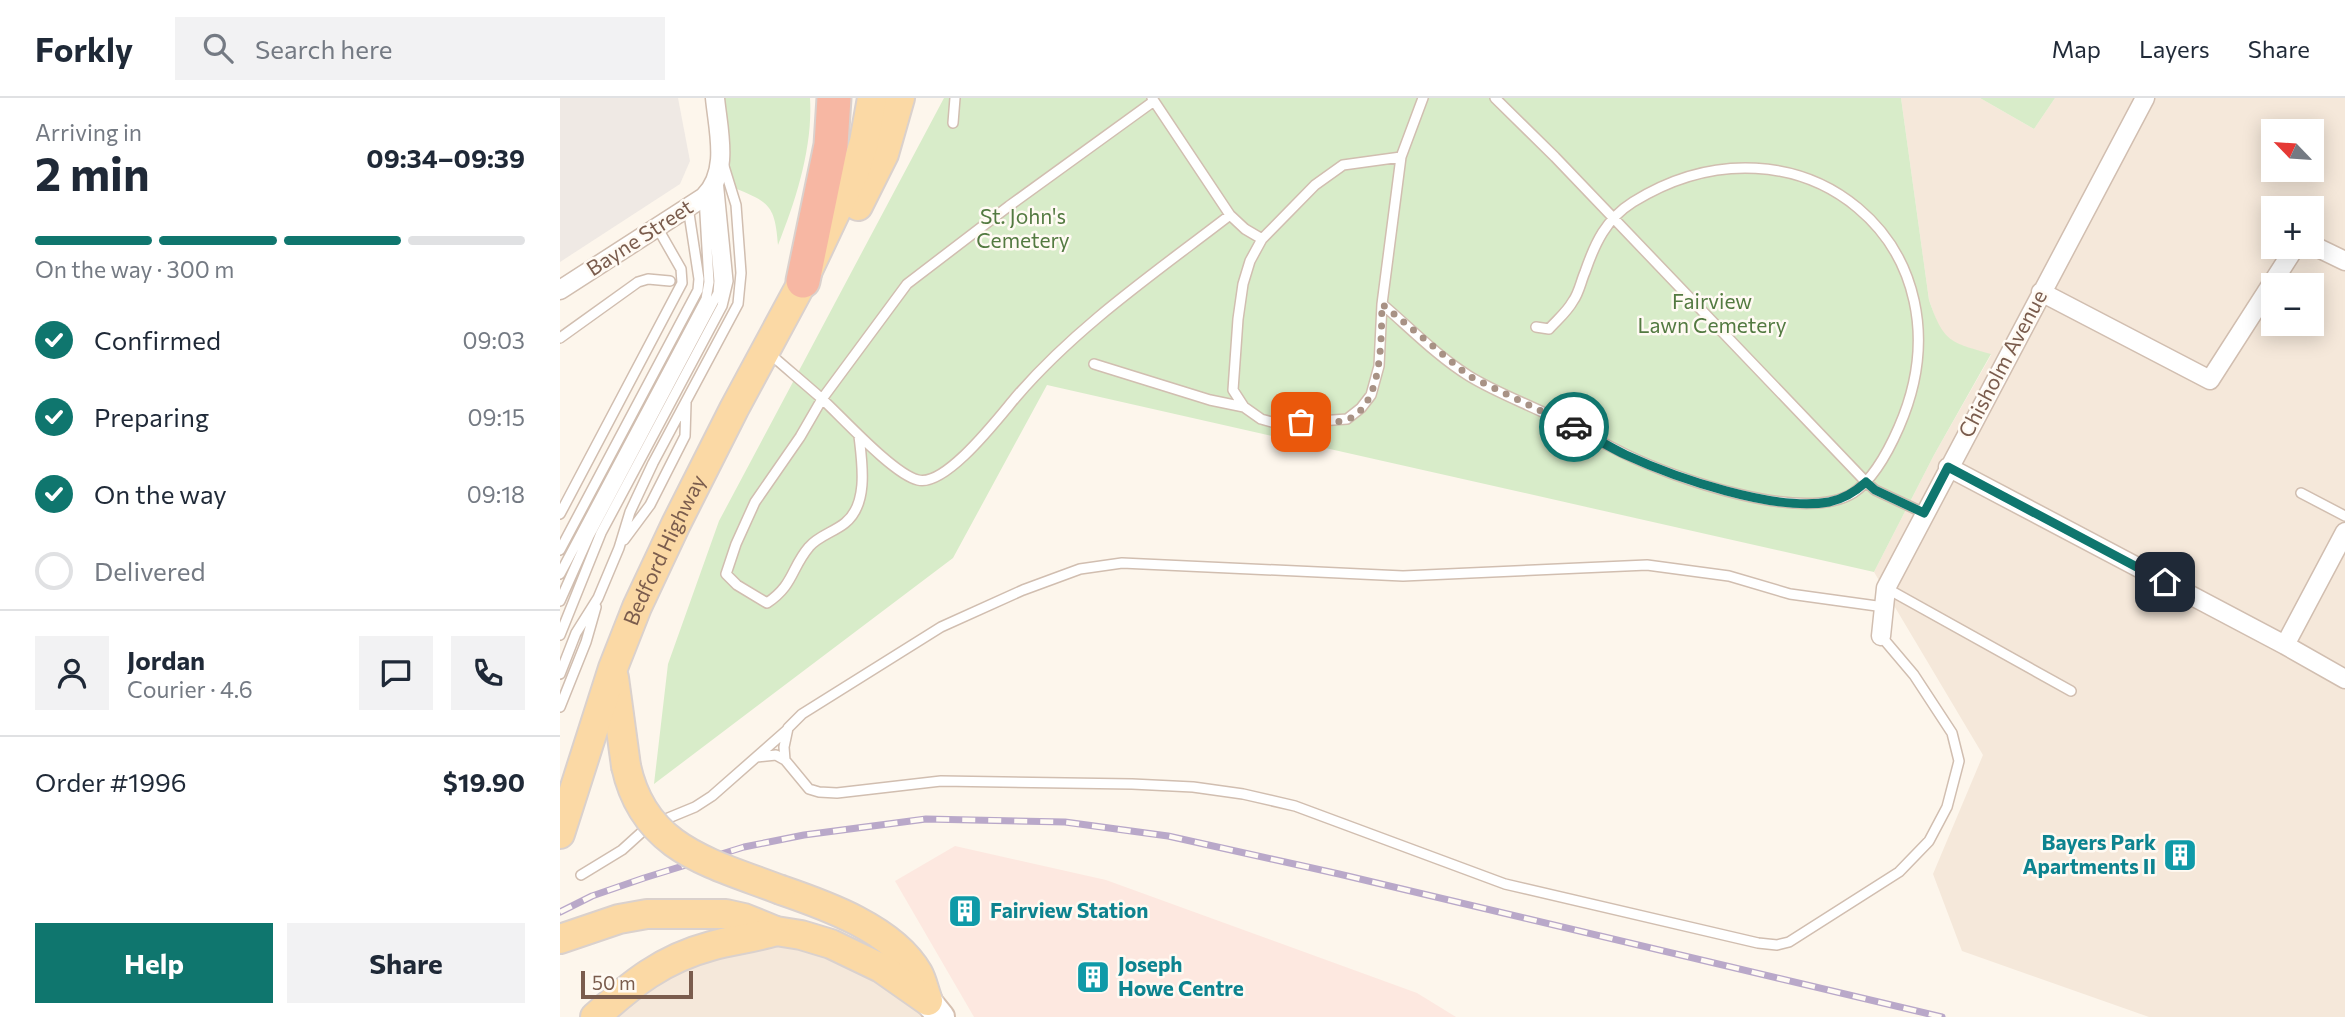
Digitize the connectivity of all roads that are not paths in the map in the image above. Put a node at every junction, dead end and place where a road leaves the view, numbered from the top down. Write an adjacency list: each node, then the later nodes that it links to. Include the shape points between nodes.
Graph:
1 (715, 98): 10 (street)
2 (834, 98): 22 (highway, via 831,145)
3 (955, 98): 9 (lane)
4 (1423, 98): 11 (lane)
5 (1495, 98): 15 (lane)
6 (2145, 98): 24 (street, Chisholm Avenue)
7 (894, 100): 22 (main road, Bedford Highway, via 884,154 839,244)
8 (1153, 100): 14 (lane); 30 (lane, via 907,285)
9 (953, 123)
10 (721, 155): 12 (street); 31 (lane, via 736,205 741,287 732,318)
11 (1401, 157): 17 (lane, via 1343,164 1315,185); 25 (lane)
12 (711, 187): 13 (street, Bayne Street); 43 (lane, via 706,299); 46 (lane, via 718,293 589,536); 48 (lane, via 728,281 726,295 601,533)
13 (688, 207): 16 (street, Bayne Street); 42 (lane, via 698,290)
14 (1230, 215): 17 (lane); 33 (lane, via 1042,367 976,443 938,477 920,481 905,474)
15 (1612, 218): 26 (lane, via 1601,233 1574,300 1549,329); 35 (lane); 35 (lane, via 1668,184 1744,167 1785,171 1818,182 1852,202 1872,221 1906,273 1917,309 1917,343 1913,382 1902,419)
16 (656, 227): 23 (street, Bayne Street); 38 (lane, via 681,269 682,283)
17 (1262, 240): 32 (lane, via 1243,284 1238,319 1233,390)
18 (2324, 251): 20 (street)
19 (2288, 259): 24 (street, via 2210,380)
20 (2345, 261)
21 (670, 281): 27 (lane, via 638,282)
22 (803, 281): 28 (main road, Bedford Highway)
23 (560, 290)
24 (2041, 292): 34 (street, Chisholm Avenue)
25 (1382, 304): 32 (lane, via 1379,366 1371,395 1347,419 1279,424); 35 (lane, via 1469,376 1626,455 1696,482 1753,498 1827,503)
26 (1536, 327)
27 (560, 338)
28 (766, 350): 30 (lane); 51 (main road, Bedford Highway, via 676,524)
29 (1094, 364): 32 (lane)
30 (822, 398): 33 (lane); 33 (lane, via 755,502 726,574 737,585 767,603 789,584 810,546 847,522 864,477)
31 (687, 402): 41 (lane, via 630,512); 41 (lane, via 685,436 650,505)
32 (1244, 408)
33 (859, 436)
34 (1948, 467): 37 (street, Chisholm Avenue); 50 (street)
35 (1866, 482): 37 (lane)
36 (2301, 493): 39 (lane)
37 (1924, 513): 44 (street, Chisholm Avenue)
38 (560, 514)
39 (2345, 516)
40 (2345, 532): 50 (street)
41 (619, 548): 45 (lane)
42 (560, 550)
43 (560, 574)
44 (1886, 587): 47 (street, Chisholm Avenue); 54 (lane)
45 (598, 598): 52 (lane, via 576,633); 55 (lane)
46 (560, 601)
47 (1886, 608): 49 (street, Chisholm Avenue); 56 (lane, via 1790,594 1729,576 1647,565 1403,576 1122,563 1080,569 941,627 802,714)
48 (560, 635)
49 (1881, 636): 58 (lane, via 1914,675 1952,733 1959,761 1947,807 1929,841 1899,872 1789,942 1777,945 1505,884 1295,806 1243,794 1132,784 940,781 819,792 809,789)
50 (2285, 645): 53 (street)
51 (612, 668): 61 (main road, Bedford Highway); 65 (main road, bridge, via 630,786 657,830 696,857 865,926 907,958)
52 (560, 674)
53 (2345, 679)
54 (2071, 691)
55 (560, 707)
56 (788, 729): 57 (lane); 58 (lane)
57 (755, 758): 58 (lane, via 776,755); 59 (lane, via 712,796)
58 (785, 760)
59 (662, 821)
60 (643, 831): 62 (lane)
61 (560, 834)
62 (582, 875)
63 (776, 931): 64 (main road, via 744,918 687,912 619,919); 65 (main road, via 849,952 881,968); 66 (main road, via 669,961 635,982)
64 (560, 939)
65 (934, 1009)
66 (595, 1017)

